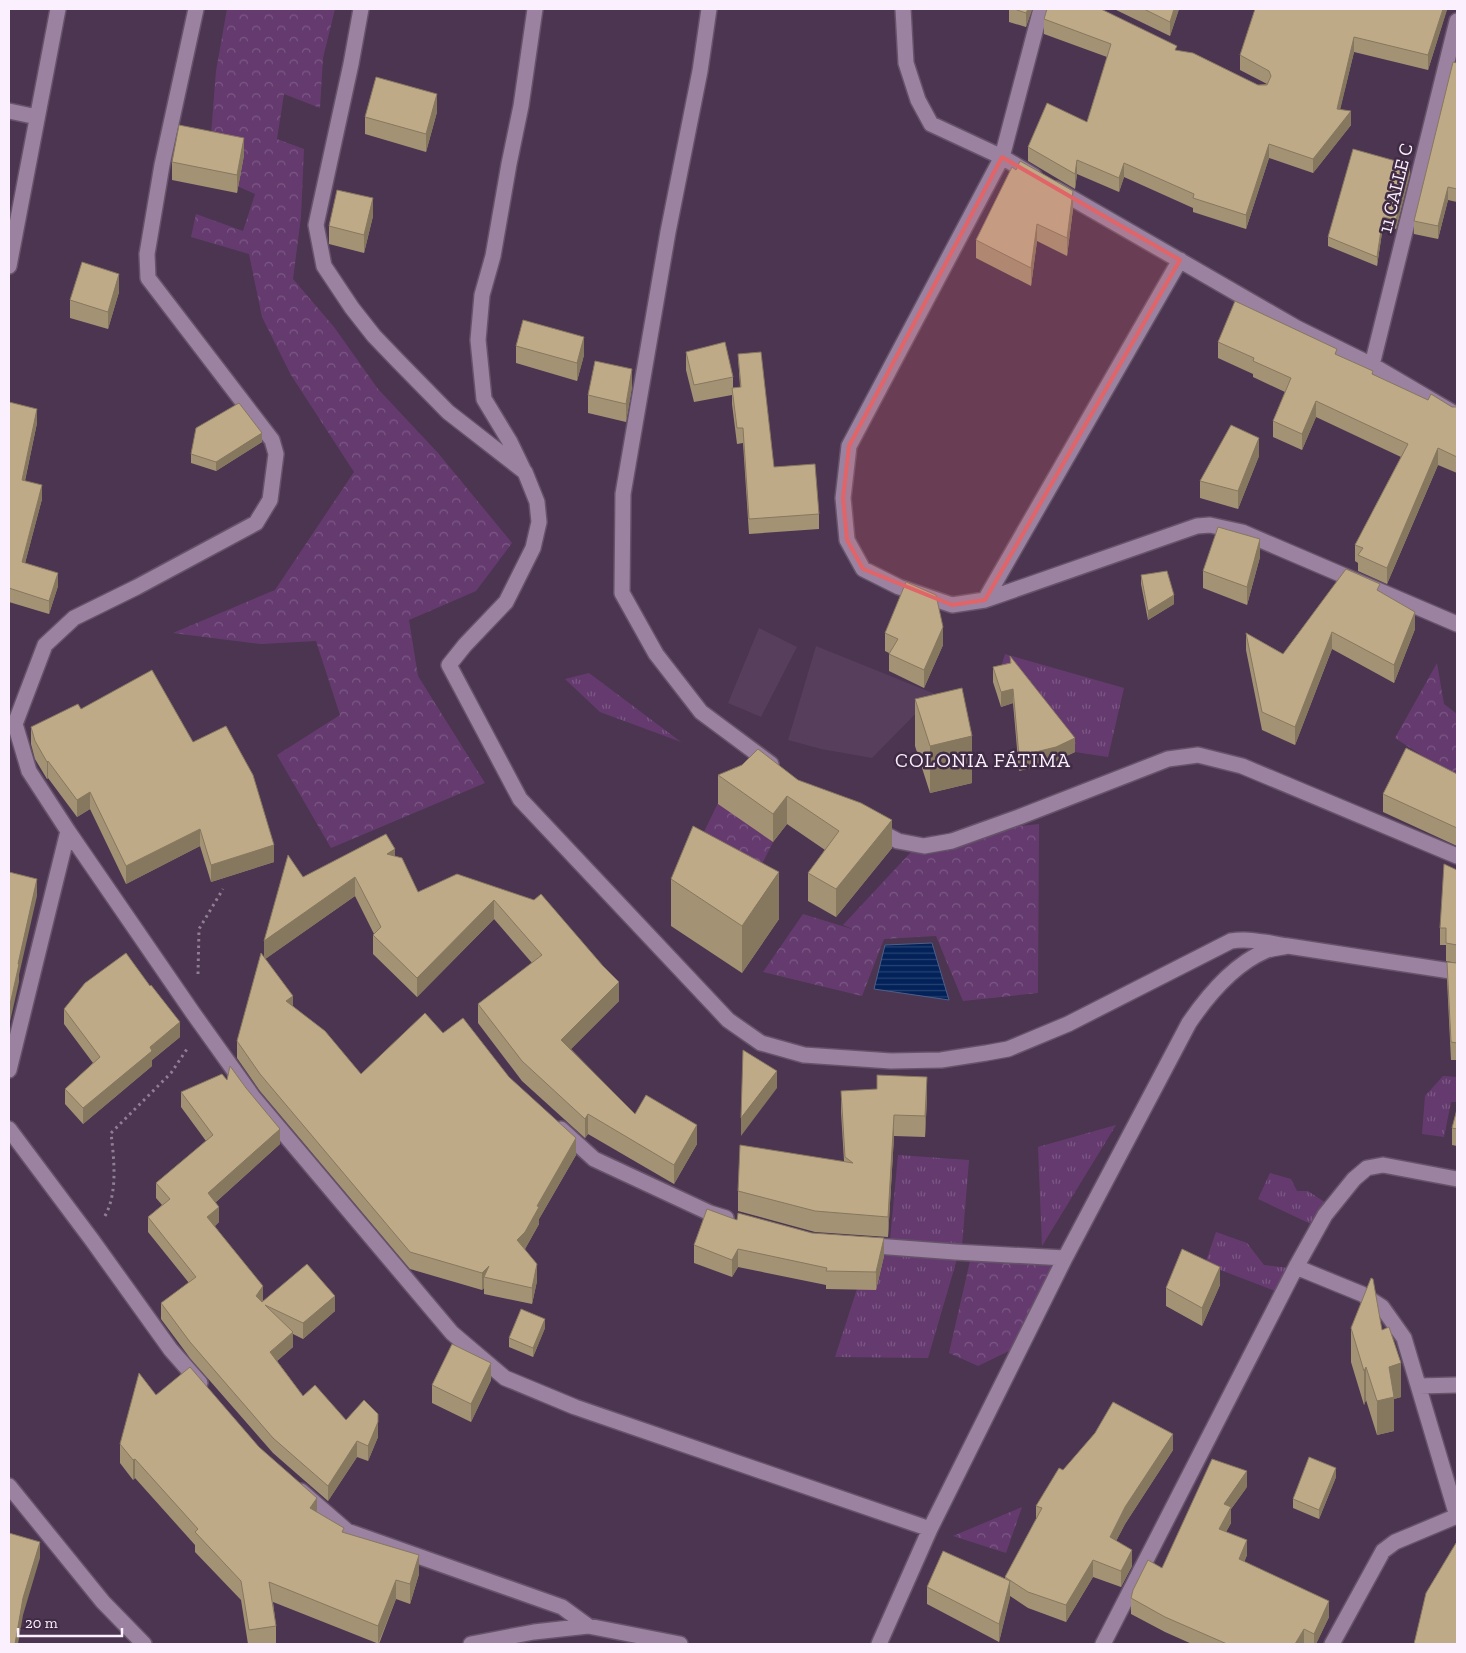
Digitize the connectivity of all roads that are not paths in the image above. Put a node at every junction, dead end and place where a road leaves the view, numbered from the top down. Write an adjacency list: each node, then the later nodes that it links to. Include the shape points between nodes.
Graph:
1 (58, 9): 10 (street)
2 (196, 9): 21 (street, via 162,165 147,254 148,278 272,440 276,454 270,500 256,523 74,618 46,645 15,724 29,771)
3 (361, 9): 16 (street, via 316,224 324,266 352,308 398,362 448,412)
4 (535, 9): 16 (street, via 521,106 493,256 482,295 478,340 484,399)
5 (709, 9): 19 (street, via 623,494 622,592 656,654 701,712)
6 (903, 9): 11 (street, via 906,63 918,100 931,124)
7 (1041, 9): 11 (street)
8 (1457, 21): 14 (street, 11 CALLE C)
9 (9, 111): 10 (street)
10 (36, 117): 13 (street)
11 (1002, 157): 12 (street); 17 (street, via 849,446 843,498 847,540 863,569 899,587 952,605)
12 (1180, 260): 14 (street, via 1297,328); 17 (street)
13 (9, 266)
14 (1372, 365): 15 (street)
15 (1457, 415)
16 (525, 472): 23 (street, via 537,502 539,522 533,548 506,602 449,665 520,799 728,1020 761,1043 804,1054 891,1061 942,1060 986,1053 1008,1048 1068,1024 1231,941 1254,940)
17 (985, 600): 18 (street, via 1197,526 1210,525 1242,532)
18 (1457, 624)
19 (784, 774)
20 (866, 823): 22 (street, via 898,841 924,846 952,841 1168,759 1198,755 1242,766)
21 (68, 831): 25 (street); 39 (street, via 252,1096 452,1333 505,1378 575,1407)
22 (1457, 856)
23 (1288, 946): 24 (street); 31 (street, via 1267,950 1237,969 1198,1010)
24 (1457, 972)
25 (9, 1070)
26 (551, 1120): 29 (street, via 594,1159 710,1213)
27 (9, 1129): 35 (street, via 171,1350)
28 (1457, 1179): 32 (street, via 1383,1165 1367,1168 1325,1215)
29 (738, 1221)
30 (851, 1244): 31 (street)
31 (1065, 1258): 39 (street)
32 (1296, 1267): 34 (street, via 1362,1294 1382,1307 1404,1338); 46 (street)
33 (1457, 1385): 34 (street)
34 (1418, 1386): 38 (street)
35 (209, 1394)
36 (288, 1479): 40 (street, via 347,1531 562,1606)
37 (9, 1486): 42 (street, via 104,1602)
38 (1456, 1510): 47 (street, via 1395,1542 1383,1552)
39 (930, 1529): 45 (street)
40 (588, 1626): 41 (street); 44 (street)
41 (536, 1638): 43 (street)
42 (144, 1644)
43 (471, 1644)
44 (680, 1644)
45 (879, 1644)
46 (1103, 1644)
47 (1332, 1644)

